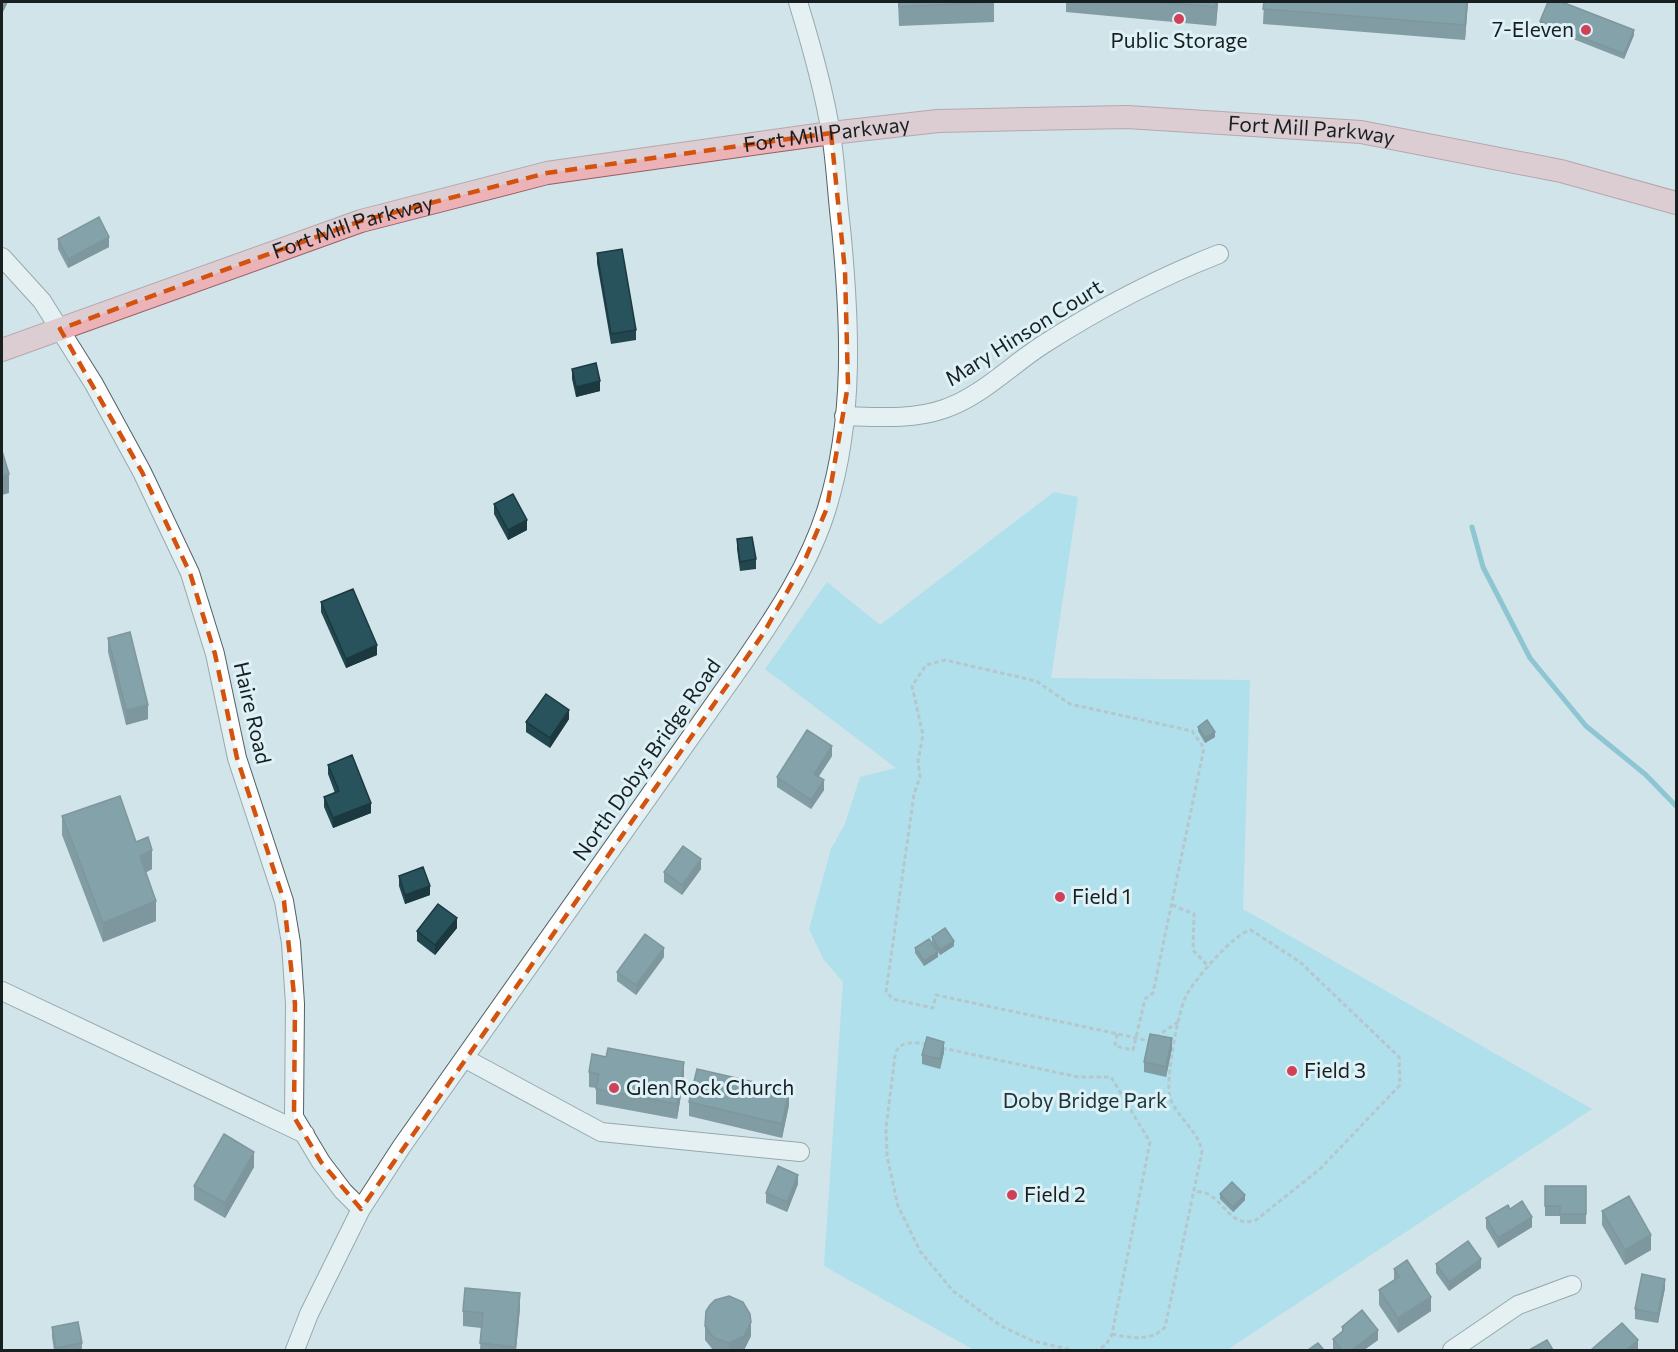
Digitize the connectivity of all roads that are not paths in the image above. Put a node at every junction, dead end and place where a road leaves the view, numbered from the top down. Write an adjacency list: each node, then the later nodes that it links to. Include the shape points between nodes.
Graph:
1 (798, 2): 2 (street, North Dobys Bridge Road)
2 (831, 133): 3 (main road, Fort Mill Parkway, via 938,121 1127,117 1360,132 1561,171); 6 (main road, Fort Mill Parkway, via 547,173 361,221); 8 (street, North Dobys Bridge Road, via 847,322 848,385)
3 (1677, 203)
4 (1219, 254): 8 (street, Mary Hinson Court, via 1147,284 1060,333 961,402 917,415)
5 (2, 256): 6 (street, Haire Road, via 42,301)
6 (60, 329): 7 (main road, Fort Mill Parkway); 11 (street, Haire Road, via 142,471 190,573 215,654 237,758 284,901 295,1004 294,1118)
7 (2, 350)
8 (844, 416): 10 (street, North Dobys Bridge Road, via 827,508 784,599)
9 (2, 992): 11 (street)
10 (464, 1058): 12 (street, via 601,1132); 13 (street, North Dobys Bridge Road)
11 (305, 1134): 13 (street, Haire Road, via 343,1191)
12 (800, 1152)
13 (361, 1209): 15 (street, North Dobys Bridge Road)
14 (1572, 1285): 16 (street, via 1518,1305)
15 (295, 1350)
16 (1452, 1350)

